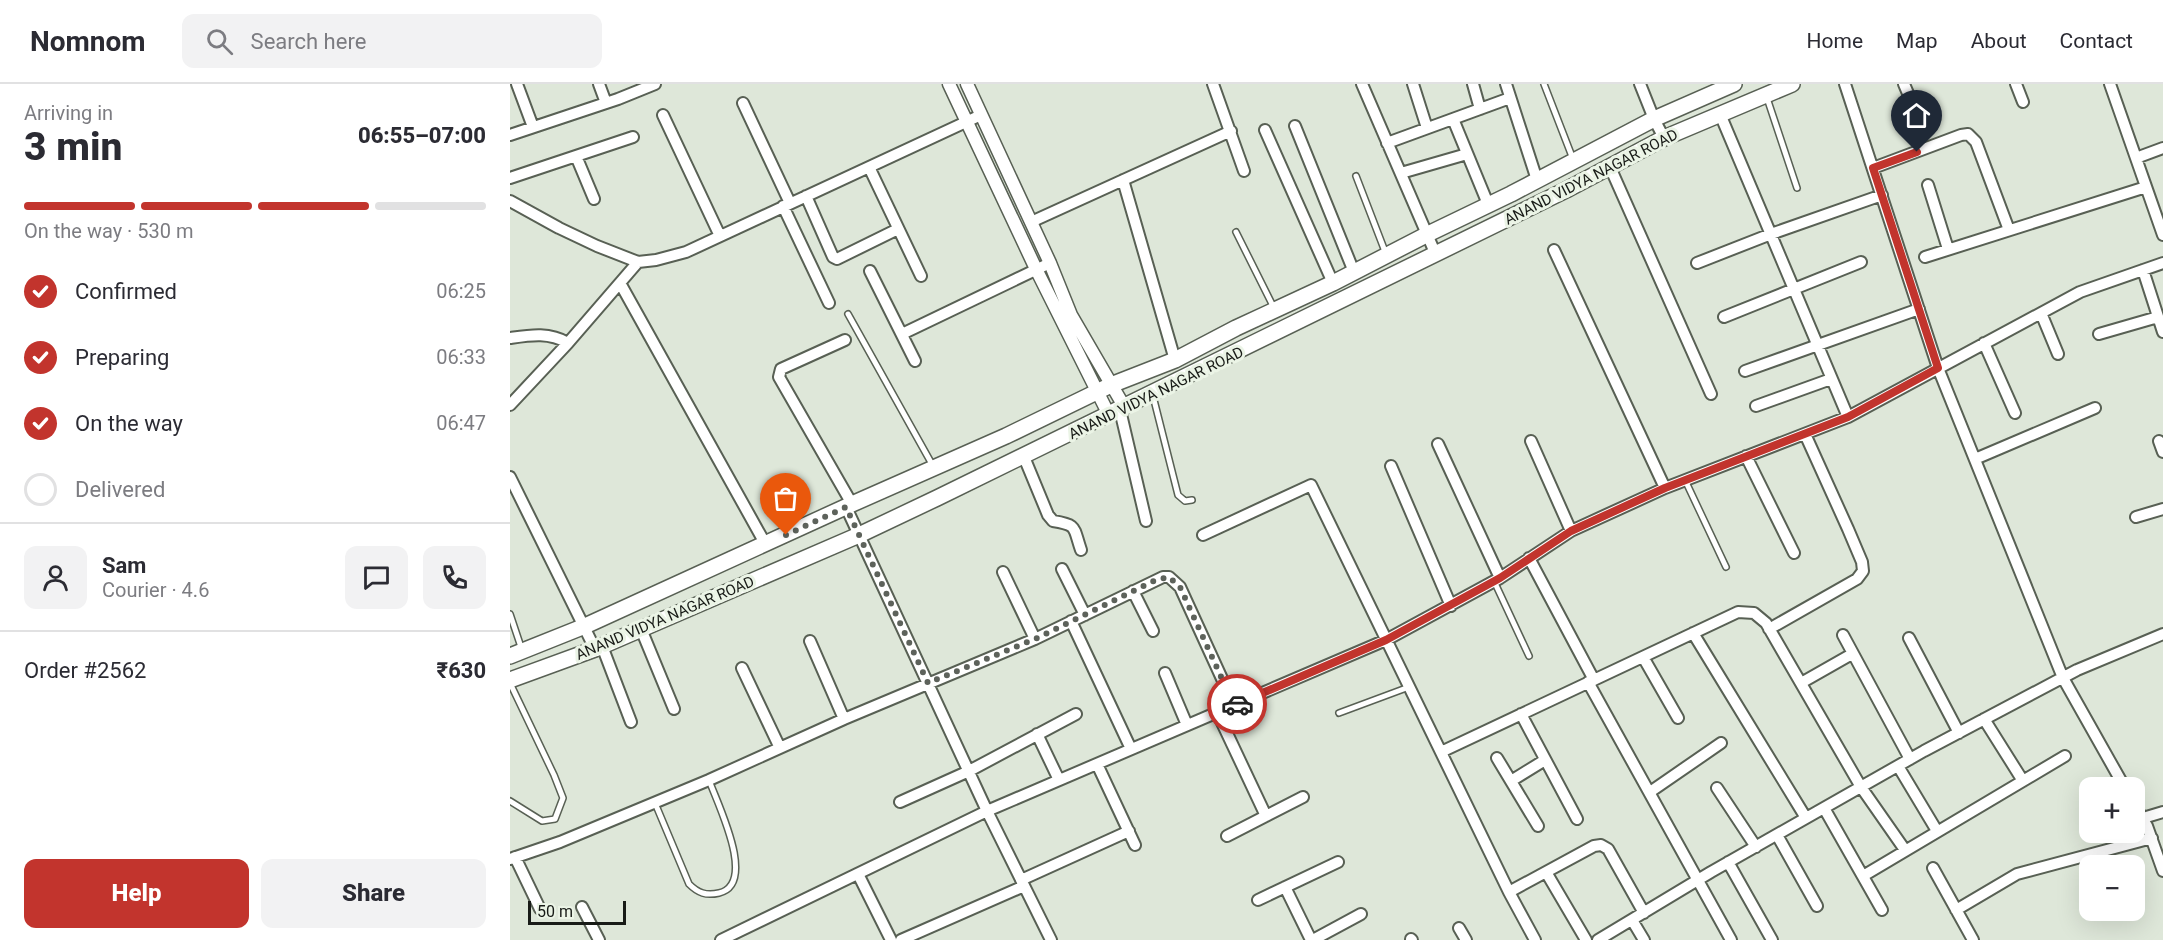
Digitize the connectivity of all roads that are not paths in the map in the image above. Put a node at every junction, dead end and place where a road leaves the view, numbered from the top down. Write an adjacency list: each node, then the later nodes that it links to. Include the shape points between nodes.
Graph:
1 (517, 84): 33 (street)
2 (599, 84): 22 (street)
3 (655, 84): 22 (street)
4 (949, 84): 31 (street)
5 (967, 84): 27 (street)
6 (1213, 84): 35 (street)
7 (1362, 84): 40 (street)
8 (1413, 84): 34 (street)
9 (1473, 84): 24 (street)
10 (1506, 84): 20 (street)
11 (1544, 84): 45 (lane)
12 (1640, 84): 29 (street)
13 (1734, 84): 29 (main road, ANAND VIDYA NAGAR ROAD)
14 (1792, 84): 19 (main road, ANAND VIDYA NAGAR ROAD)
15 (1845, 84): 48 (street)
16 (1904, 84): 28 (street)
17 (2016, 84): 21 (street)
18 (2115, 86): 44 (street)
19 (1766, 95): 25 (main road, ANAND VIDYA NAGAR ROAD); 57 (lane)
20 (1510, 98): 24 (street); 54 (street)
21 (2023, 102)
22 (606, 103): 33 (street)
23 (743, 103): 63 (street)
24 (1480, 109): 30 (street)
25 (1720, 114): 39 (main road, ANAND VIDYA NAGAR ROAD); 69 (street)
26 (663, 115): 71 (street)
27 (981, 115): 31 (street); 64 (street)
28 (1918, 117)
29 (1654, 118): 39 (street); 45 (main road, ANAND VIDYA NAGAR ROAD)
30 (1453, 119): 34 (street); 42 (street)
31 (967, 122): 46 (street); 82 (street)
32 (1295, 126): 85 (street)
33 (533, 127): 37 (street)
34 (1427, 128): 40 (street)
35 (1231, 130): 49 (street); 53 (street)
36 (1265, 130): 88 (street)
37 (510, 135)
38 (633, 137): 43 (street)
39 (1664, 138): 47 (main road, ANAND VIDYA NAGAR ROAD)
40 (1388, 143): 50 (street)
41 (2163, 148): 44 (street)
42 (1467, 154): 50 (street); 62 (street)
43 (576, 156): 52 (street); 60 (street)
44 (2136, 158): 56 (street)
45 (1574, 160): 54 (main road, ANAND VIDYA NAGAR ROAD)
46 (869, 167): 59 (street); 65 (street)
47 (1610, 167): 75 (main road, ANAND VIDYA NAGAR ROAD); 113 (street)
48 (1873, 168): 58 (street); 66 (street, via 1968,135 1976,142)
49 (1244, 171)
50 (1401, 173): 68 (street)
51 (1356, 177): 74 (lane)
52 (510, 178)
53 (1123, 180): 64 (street); 106 (street)
54 (1537, 180): 62 (main road, ANAND VIDYA NAGAR ROAD)
55 (1928, 185): 72 (street)
56 (2146, 187): 66 (street); 70 (street)
57 (1797, 188)
58 (1882, 195): 69 (street); 91 (street)
59 (806, 196): 63 (street); 65 (street, via 837,259)
60 (594, 199)
61 (510, 201): 77 (street, via 597,246)
62 (1488, 204): 68 (main road, ANAND VIDYA NAGAR ROAD)
63 (787, 205): 71 (street); 90 (street)
64 (1031, 222): 79 (street)
65 (898, 229): 86 (street)
66 (2009, 230): 72 (street)
67 (1236, 232): 92 (lane)
68 (1428, 234): 74 (main road, ANAND VIDYA NAGAR ROAD); 75 (street)
69 (1771, 234): 80 (street); 89 (street)
70 (2163, 235)
71 (720, 236): 77 (street, via 686,252)
72 (1948, 249): 76 (street)
73 (1554, 250): 130 (street)
74 (1386, 255): 85 (main road, ANAND VIDYA NAGAR ROAD)
75 (1436, 255): 112 (main road, ANAND VIDYA NAGAR ROAD)
76 (1925, 257)
77 (638, 261): 87 (street)
78 (1861, 262): 89 (street)
79 (1050, 263): 82 (street); 111 (street)
80 (1697, 263)
81 (2163, 263): 83 (street)
82 (1036, 269): 98 (street); 111 (street, via 1074,349)
83 (2143, 270): 93 (street, via 2080,292); 96 (street)
84 (870, 271): 98 (street)
85 (1354, 272): 88 (main road, ANAND VIDYA NAGAR ROAD)
86 (921, 276)
87 (620, 283): 103 (street); 139 (street)
88 (1333, 283): 92 (main road, ANAND VIDYA NAGAR ROAD)
89 (1794, 290): 95 (street); 104 (street)
90 (829, 303)
91 (1919, 309): 104 (street); 108 (street)
92 (1275, 310): 106 (main road, ANAND VIDYA NAGAR ROAD)
93 (2041, 313): 102 (street); 105 (street)
94 (848, 314): 127 (lane)
95 (1724, 316)
96 (2158, 316): 97 (street); 99 (street)
97 (2163, 332)
98 (902, 334): 107 (street)
99 (2099, 334)
100 (510, 338): 103 (street, via 537,334 558,337)
101 (845, 340): 132 (street, via 781,369 779,377)
102 (1984, 343): 108 (street); 118 (street)
103 (568, 344): 114 (street)
104 (1818, 346): 109 (street); 110 (street)
105 (2058, 354)
106 (1175, 360): 111 (main road, ANAND VIDYA NAGAR ROAD)
107 (915, 361)
108 (1938, 368): 119 (street); 125 (street)
109 (1745, 371)
110 (1832, 379): 115 (street); 119 (street)
111 (1105, 388): 117 (street); 117 (street); 127 (main road, ANAND VIDYA NAGAR ROAD)
112 (1152, 394): 117 (main road, ANAND VIDYA NAGAR ROAD); 131 (lane, via 1178,495 1185,501)
113 (1711, 394)
114 (510, 405)
115 (1756, 406)
116 (2095, 408): 125 (street)
117 (1118, 411): 124 (main road, ANAND VIDYA NAGAR ROAD); 135 (street)
118 (2015, 413)
119 (1848, 417): 120 (street)
120 (1805, 434): 123 (street); 154 (street, via 1863,571 1857,579)
121 (1531, 441): 136 (street)
122 (1438, 444): 146 (street)
123 (1746, 456): 129 (street); 141 (street)
124 (1024, 457): 137 (main road, ANAND VIDYA NAGAR ROAD); 140 (street, via 1048,515 1053,521 1068,523 1073,528)
125 (1975, 459): 170 (street)
126 (1391, 466): 148 (street)
127 (934, 468): 132 (main road, ANAND VIDYA NAGAR ROAD)
128 (510, 477): 152 (street)
129 (1684, 480): 130 (street); 143 (lane)
130 (1665, 488): 136 (street)
131 (1192, 500)
132 (849, 506): 137 (street); 139 (main road, ANAND VIDYA NAGAR ROAD)
133 (2163, 509): 134 (street)
134 (2136, 517)
135 (1146, 521)
136 (1571, 531): 142 (street)
137 (859, 535): 153 (main road, ANAND VIDYA NAGAR ROAD); 173 (street)
138 (1203, 535): 161 (street, via 1311,485)
139 (766, 545): 152 (main road, ANAND VIDYA NAGAR ROAD)
140 (1081, 550)
141 (1794, 553)
142 (1529, 558): 146 (street); 171 (street)
143 (1726, 567)
144 (1062, 569): 150 (street)
145 (1003, 572): 160 (street)
146 (1497, 580): 148 (street); 166 (lane)
147 (1133, 591): 150 (street); 155 (street); 176 (street, via 1163,577 1175,580)
148 (1451, 606): 161 (street)
149 (510, 614): 164 (lane)
150 (1085, 615): 151 (street)
151 (1071, 621): 160 (street); 191 (street)
152 (585, 627): 163 (street); 164 (main road, ANAND VIDYA NAGAR ROAD)
153 (641, 629): 163 (main road, ANAND VIDYA NAGAR ROAD); 177 (street)
154 (1769, 629): 156 (street, via 1754,613 1737,612); 174 (street)
155 (1153, 631)
156 (1693, 633): 167 (street); 217 (street)
157 (2163, 634): 170 (street)
158 (1843, 635): 165 (street)
159 (1910, 638): 187 (street)
160 (1035, 639): 173 (street)
161 (1386, 640): 175 (street); 176 (street)
162 (810, 641): 183 (street)
163 (599, 647): 172 (main road, ANAND VIDYA NAGAR ROAD); 185 (street)
164 (516, 654)
165 (1852, 654): 174 (street); 195 (street)
166 (1529, 656)
167 (1643, 657): 171 (street); 182 (street)
168 (742, 668): 190 (street)
169 (1165, 673): 186 (street)
170 (2063, 678): 184 (street); 200 (street)
171 (1592, 681): 181 (street); 207 (street)
172 (510, 682): 209 (lane, via 563,798 555,819 542,821)
173 (928, 683): 183 (street); 199 (street)
174 (1801, 683): 205 (street)
175 (1409, 687): 179 (lane); 192 (street)
176 (1234, 705): 178 (street)
177 (674, 709)
178 (1217, 712): 186 (street); 215 (street)
179 (1339, 713)
180 (1076, 714): 188 (street)
181 (1521, 714): 192 (street); 196 (street)
182 (1678, 718)
183 (844, 719): 190 (street)
184 (1984, 719): 187 (street); 204 (street)
185 (631, 722)
186 (1186, 725): 191 (street)
187 (1959, 732): 195 (street)
188 (1037, 734): 199 (street); 202 (street)
189 (1721, 743): 207 (street)
190 (780, 748): 201 (street)
191 (1131, 749): 197 (street)
192 (1441, 752): 240 (street)
193 (2065, 756): 204 (street)
194 (1497, 758): 203 (street)
195 (1910, 759): 198 (street)
196 (1545, 760): 203 (street); 218 (street)
197 (1097, 764): 202 (street); 221 (street)
198 (1898, 765): 205 (street); 222 (street)
199 (969, 771): 210 (street); 213 (street)
200 (2119, 777)
201 (709, 780): 211 (street); 211 (lane, via 735,850 737,866 732,884 722,892 709,895 689,884)
202 (1059, 780): 213 (street)
203 (1510, 781): 220 (street)
204 (2023, 781): 222 (street)
205 (1861, 787): 212 (street); 228 (street)
206 (1717, 788): 227 (street)
207 (1650, 792): 237 (street)
208 (1303, 797): 215 (street)
209 (510, 801)
210 (900, 802)
211 (655, 803): 229 (street)
212 (1824, 808): 217 (street); 236 (street)
213 (987, 811): 235 (street); 238 (street)
214 (2163, 812): 216 (street)
215 (1266, 816): 224 (street)
216 (2145, 817)
217 (1806, 818): 223 (street)
218 (1577, 819)
219 (2145, 822): 225 (street)
220 (1538, 826)
221 (1129, 831): 226 (street); 238 (street)
222 (1938, 831): 228 (street)
223 (1777, 835): 227 (street); 242 (street)
224 (1227, 836)
225 (2152, 838): 234 (street); 246 (street, via 2017,874)
226 (1135, 844)
227 (1756, 847): 231 (street)
228 (1905, 850): 236 (street)
229 (512, 858): 244 (street)
230 (1338, 862): 239 (street)
231 (1728, 862): 237 (street); 263 (street)
232 (1933, 868): 246 (street)
233 (1546, 872): 240 (street); 247 (street, via 1601,845 1608,849); 259 (street)
234 (2163, 872)
235 (858, 874): 252 (street); 253 (street)
236 (1863, 876): 245 (street)
237 (1699, 880): 247 (street); 262 (street)
238 (1022, 883): 254 (street); 255 (street)
239 (1285, 887): 241 (street); 256 (street)
240 (1509, 892): 258 (street)
241 (1258, 900)
242 (1817, 906)
243 (582, 908): 251 (street)
244 (540, 909)
245 (1882, 910)
246 (1956, 910): 264 (street)
247 (1644, 913): 249 (street)
248 (1361, 914): 256 (street)
249 (1632, 920): 260 (street); 261 (street)
250 (1459, 928): 257 (street)
251 (599, 940)
252 (721, 940)
253 (891, 940)
254 (901, 940)
255 (1051, 940)
256 (1312, 940)
257 (1466, 940)
258 (1534, 940)
259 (1586, 940)
260 (1598, 940)
261 (1644, 940)
262 (1731, 940)
263 (1772, 940)
264 (1973, 940)

